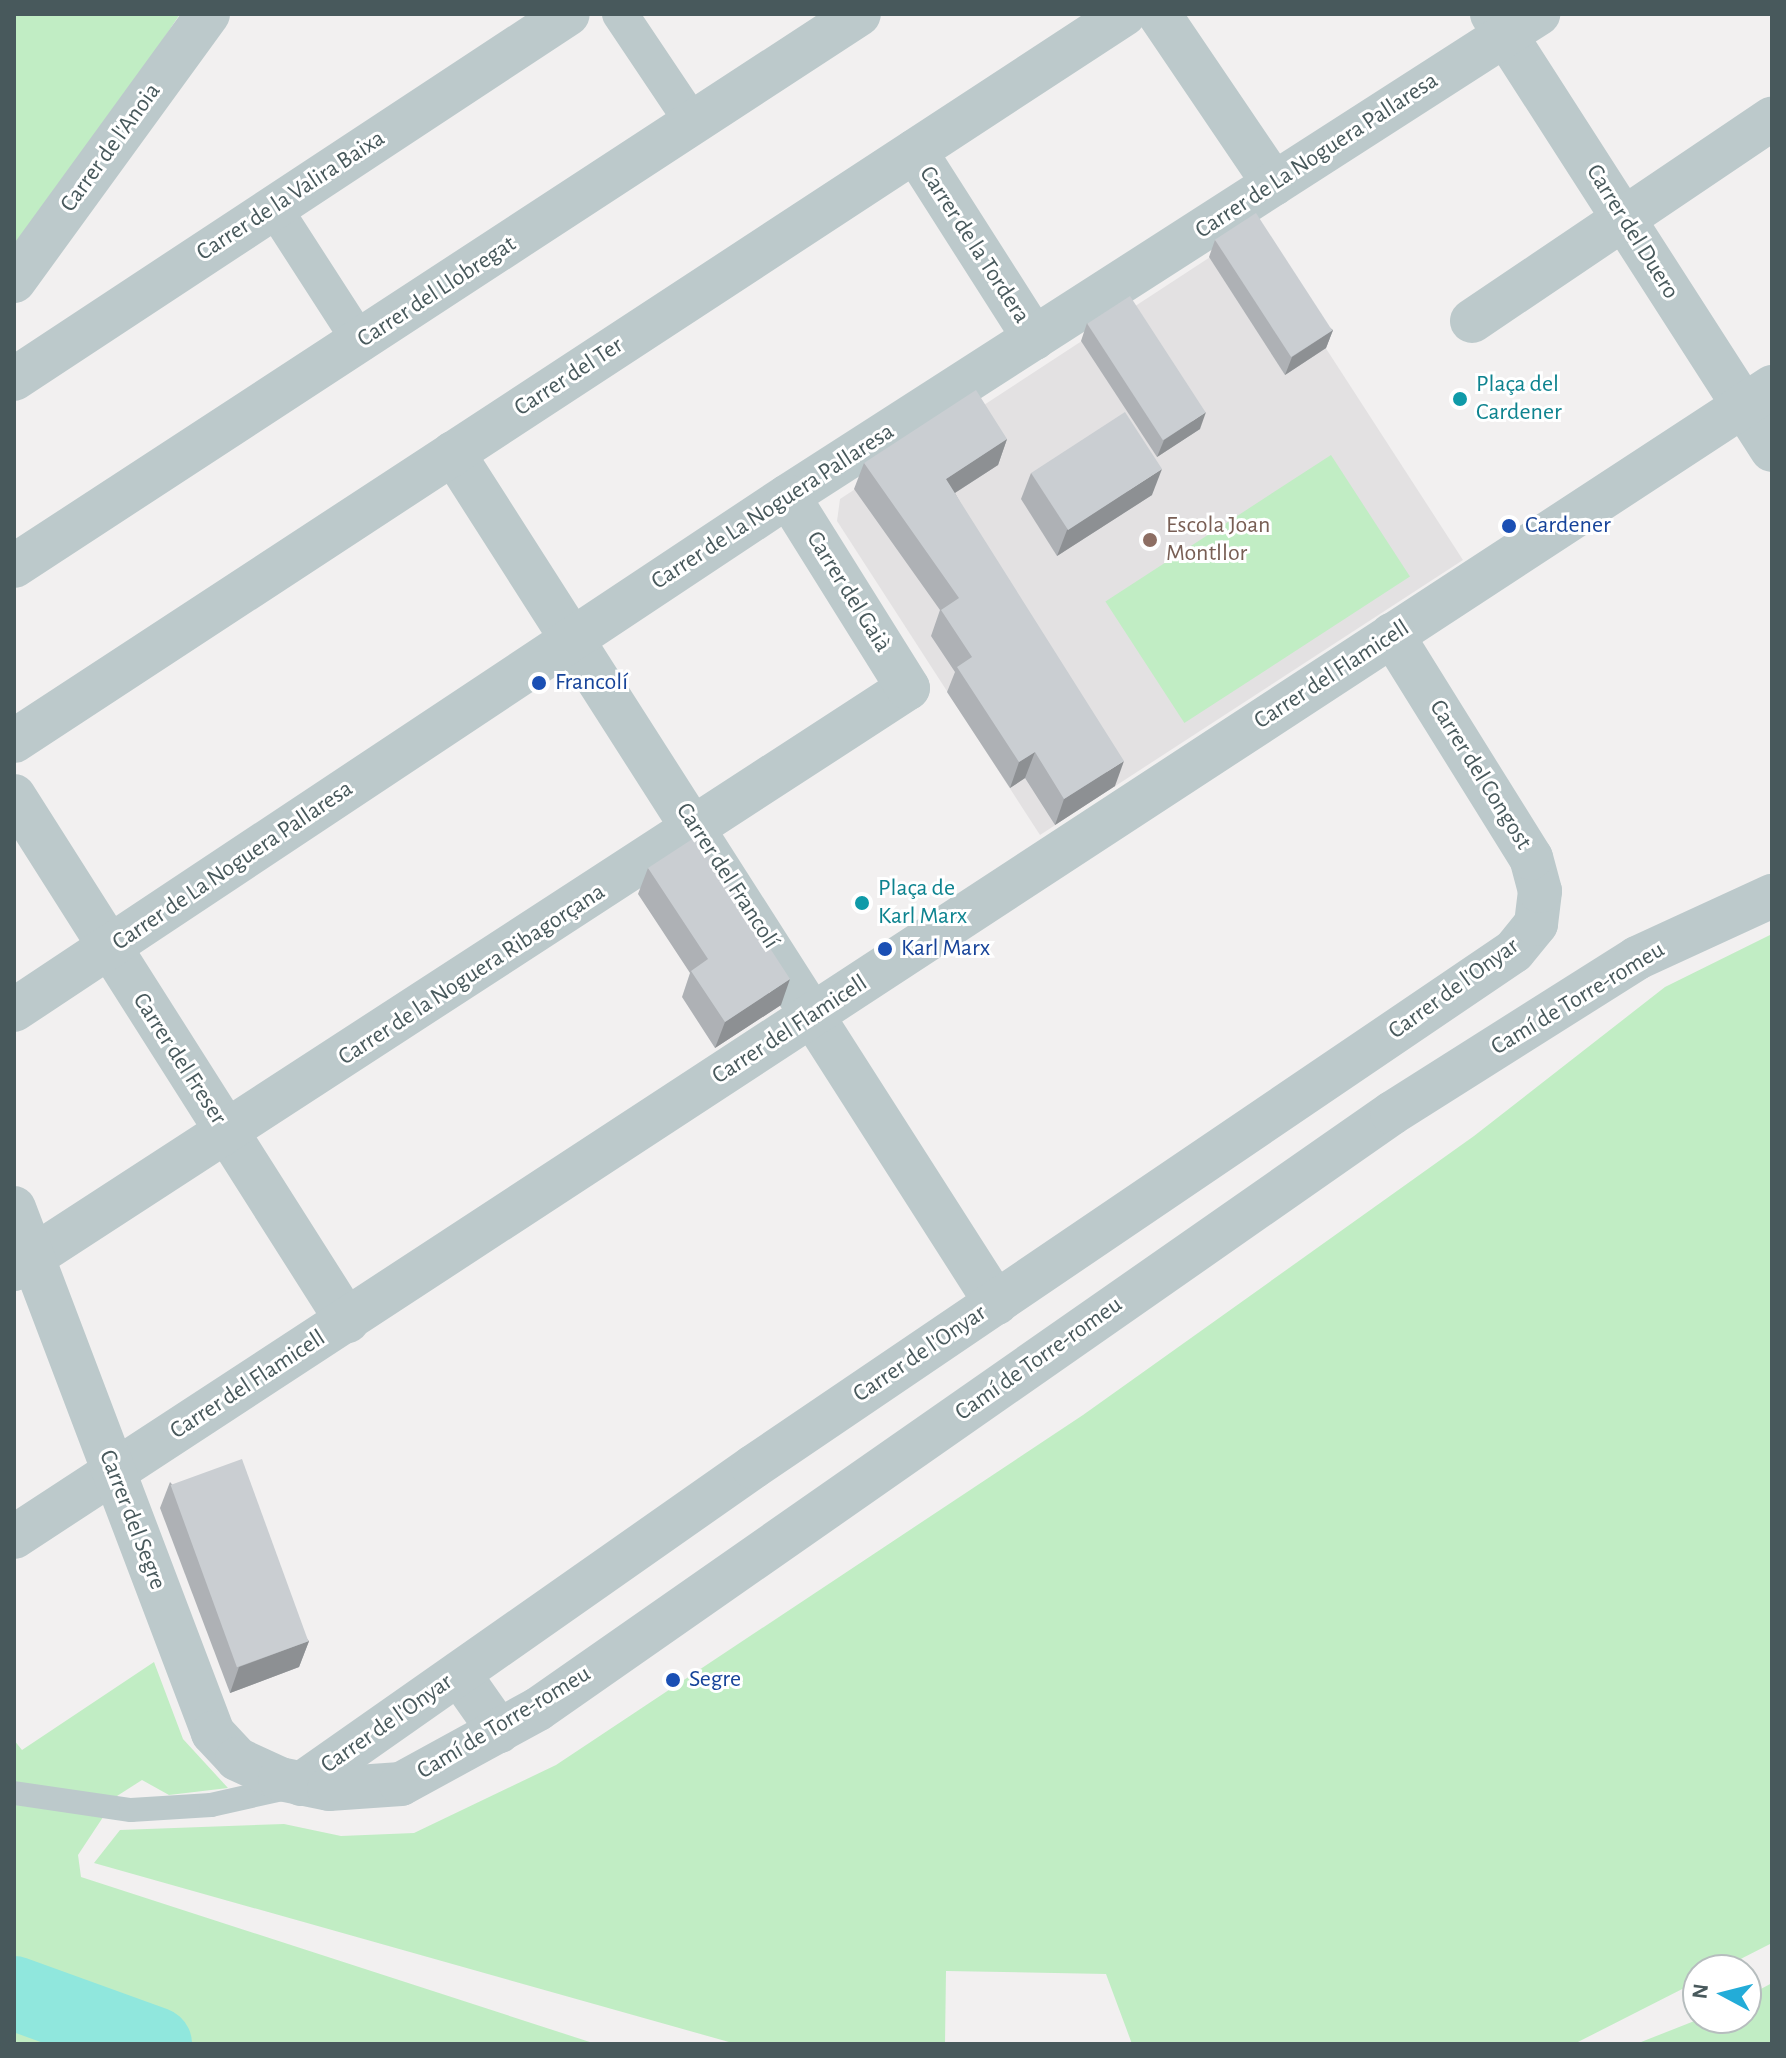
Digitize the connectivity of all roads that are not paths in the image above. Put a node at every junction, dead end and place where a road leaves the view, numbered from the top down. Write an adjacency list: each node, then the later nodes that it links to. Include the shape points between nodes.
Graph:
1 (208, 14): 14 (street, Carrer de l'Anoia)
2 (568, 14): 12 (street, Carrer de la Valira Baixa)
3 (620, 14): 9 (street)
4 (859, 14): 9 (street, Carrer del Llobregat)
5 (1124, 14): 10 (street, Carrer del Ter)
6 (1159, 14): 11 (street)
7 (1512, 21): 11 (street, Carrer de La Noguera Pallaresa); 13 (street, Carrer del Duero)
8 (1772, 119): 13 (street)
9 (693, 123): 17 (street, Carrer del Llobregat)
10 (915, 151): 16 (street, Carrer de la Tordera); 21 (street, Carrer del Ter)
11 (1274, 184): 16 (street, Carrer de La Noguera Pallaresa)
12 (274, 208): 17 (street); 18 (street, Carrer de la Valira Baixa)
13 (1623, 218): 15 (street); 19 (street, Carrer del Duero)
14 (14, 281)
15 (1472, 321)
16 (1034, 338): 22 (street, Carrer de La Noguera Pallaresa)
17 (361, 343): 23 (street, Carrer del Llobregat)
18 (14, 379)
19 (1757, 396): 20 (street, Carrer del Duero); 24 (street, Carrer del Flamicell)
20 (1772, 450)
21 (453, 453): 25 (street, Carrer del Francolí); 27 (street, Carrer del Ter)
22 (788, 496): 25 (street, Carrer de La Noguera Pallaresa); 26 (street, Carrer del Gaià)
23 (14, 566)
24 (1392, 635): 31 (street, Carrer del Congost, via 1531,858 1540,891); 34 (street, Carrer del Flamicell)
25 (572, 640): 29 (street, Carrer del Francolí); 32 (street, Carrer de La Noguera Pallaresa)
26 (908, 688): 29 (street, Carrer de la Noguera Ribagorçana)
27 (14, 741)
28 (14, 796): 32 (street, Carrer del Freser)
29 (698, 831): 34 (street, Carrer del Francolí); 35 (street, Carrer de la Noguera Ribagorçana)
30 (1772, 896): 43 (street, Camí de Torre-romeu, via 1637,958 1392,1113)
31 (1536, 924): 38 (street, Carrer de l'Onyar, via 1514,951)
32 (107, 950): 33 (street, Carrer de La Noguera Pallaresa); 35 (street, Carrer del Freser)
33 (14, 1010)
34 (816, 1012): 38 (street, Carrer del Francolí); 39 (street, Carrer del Flamicell)
35 (227, 1132): 37 (street, Carrer de la Noguera Ribagorçana); 39 (street, Carrer del Freser)
36 (14, 1208): 37 (street, Carrer del Segre)
37 (23, 1263): 40 (street, Carrer del Segre)
38 (996, 1303): 42 (street, Carrer de l'Onyar)
39 (347, 1321): 40 (street, Carrer del Flamicell)
40 (114, 1471): 41 (street, Carrer del Flamicell); 44 (street, Carrer del Segre, via 213,1733 258,1771)
41 (14, 1537)
42 (459, 1674): 43 (street); 44 (street, Carrer de l'Onyar)
43 (499, 1731): 44 (street, Camí de Torre-romeu, via 401,1784)
44 (301, 1784): 45 (lane, via 211,1805 107,1808)
45 (14, 1793)

